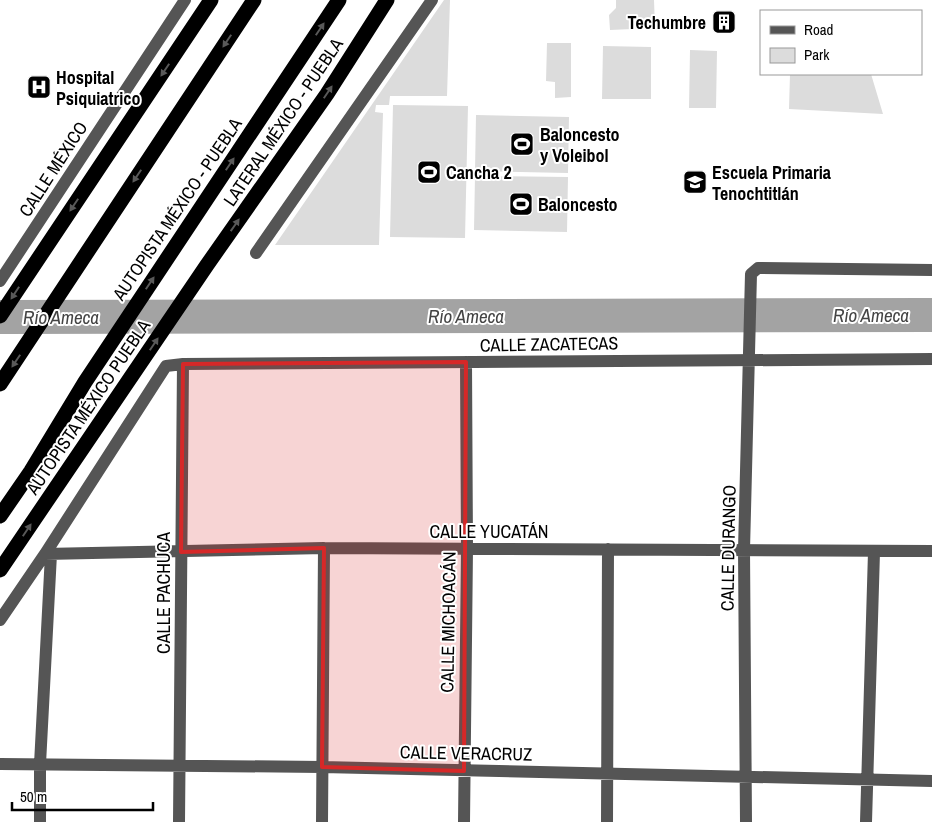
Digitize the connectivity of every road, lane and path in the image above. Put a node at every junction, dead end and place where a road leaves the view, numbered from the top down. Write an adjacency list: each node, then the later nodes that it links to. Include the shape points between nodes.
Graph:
1 (185, 0): 10 (street, CALLE MÉXICO)
2 (212, 0): 11 (highway, one-way to 11)
3 (254, 0): 16 (highway, one-way to 16)
4 (339, 0): 17 (highway, AUTOPISTA MÉXICO - PUEBLA, one-way to 4, via 85,382)
5 (388, 0): 8 (highway, LATERAL MÉXICO - PUEBLA, one-way to 5, via 327,94)
6 (432, 0): 7 (street)
7 (256, 253)
8 (207, 265): 26 (highway, AUTOPISTA MÉXICO PUEBLA, one-way to 8)
9 (932, 270): 13 (street, CALLE DURANGO, via 758,268 751,274)
10 (0, 281)
11 (0, 316)
12 (932, 359): 13 (street, CALLE ZACATECAS)
13 (749, 360): 14 (street, CALLE ZACATECAS); 21 (street, CALLE DURANGO)
14 (466, 362): 15 (street, CALLE ZACATECAS); 19 (street, CALLE MICHOACÁN)
15 (183, 364): 23 (street, CALLE PACHUCA); 25 (street, CALLE ZACATECAS, via 166,366)
16 (0, 384)
17 (0, 516)
18 (324, 548): 19 (street, CALLE YUCATÁN); 23 (street, CALLE YUCATÁN); 31 (street)
19 (466, 548): 20 (street, CALLE YUCATÁN); 32 (street, CALLE MICHOACÁN)
20 (608, 549): 21 (street, CALLE YUCATÁN); 33 (street)
21 (744, 550): 24 (street, CALLE YUCATÁN); 34 (street, CALLE DURANGO)
22 (932, 551): 24 (street, CALLE YUCATÁN)
23 (181, 552): 25 (street, CALLE YUCATÁN); 30 (street, CALLE PACHUCA)
24 (874, 552): 35 (street)
25 (48, 554): 27 (street); 29 (street)
26 (0, 570)
27 (0, 620)
28 (0, 764): 29 (street, CALLE VERACRUZ)
29 (40, 764): 30 (street, CALLE VERACRUZ); 37 (street)
30 (180, 766): 31 (street, CALLE VERACRUZ); 38 (street, CALLE PACHUCA)
31 (322, 767): 32 (street, CALLE VERACRUZ); 39 (street)
32 (464, 771): 33 (street, CALLE VERACRUZ); 40 (street, CALLE MICHOACÁN)
33 (607, 774): 34 (street, CALLE VERACRUZ); 41 (street)
34 (746, 776): 35 (street, CALLE VERACRUZ); 42 (street, CALLE DURANGO)
35 (868, 780): 36 (street, CALLE VERACRUZ); 43 (street)
36 (932, 781)
37 (40, 822)
38 (179, 822)
39 (322, 822)
40 (464, 822)
41 (607, 822)
42 (746, 822)
43 (866, 822)

